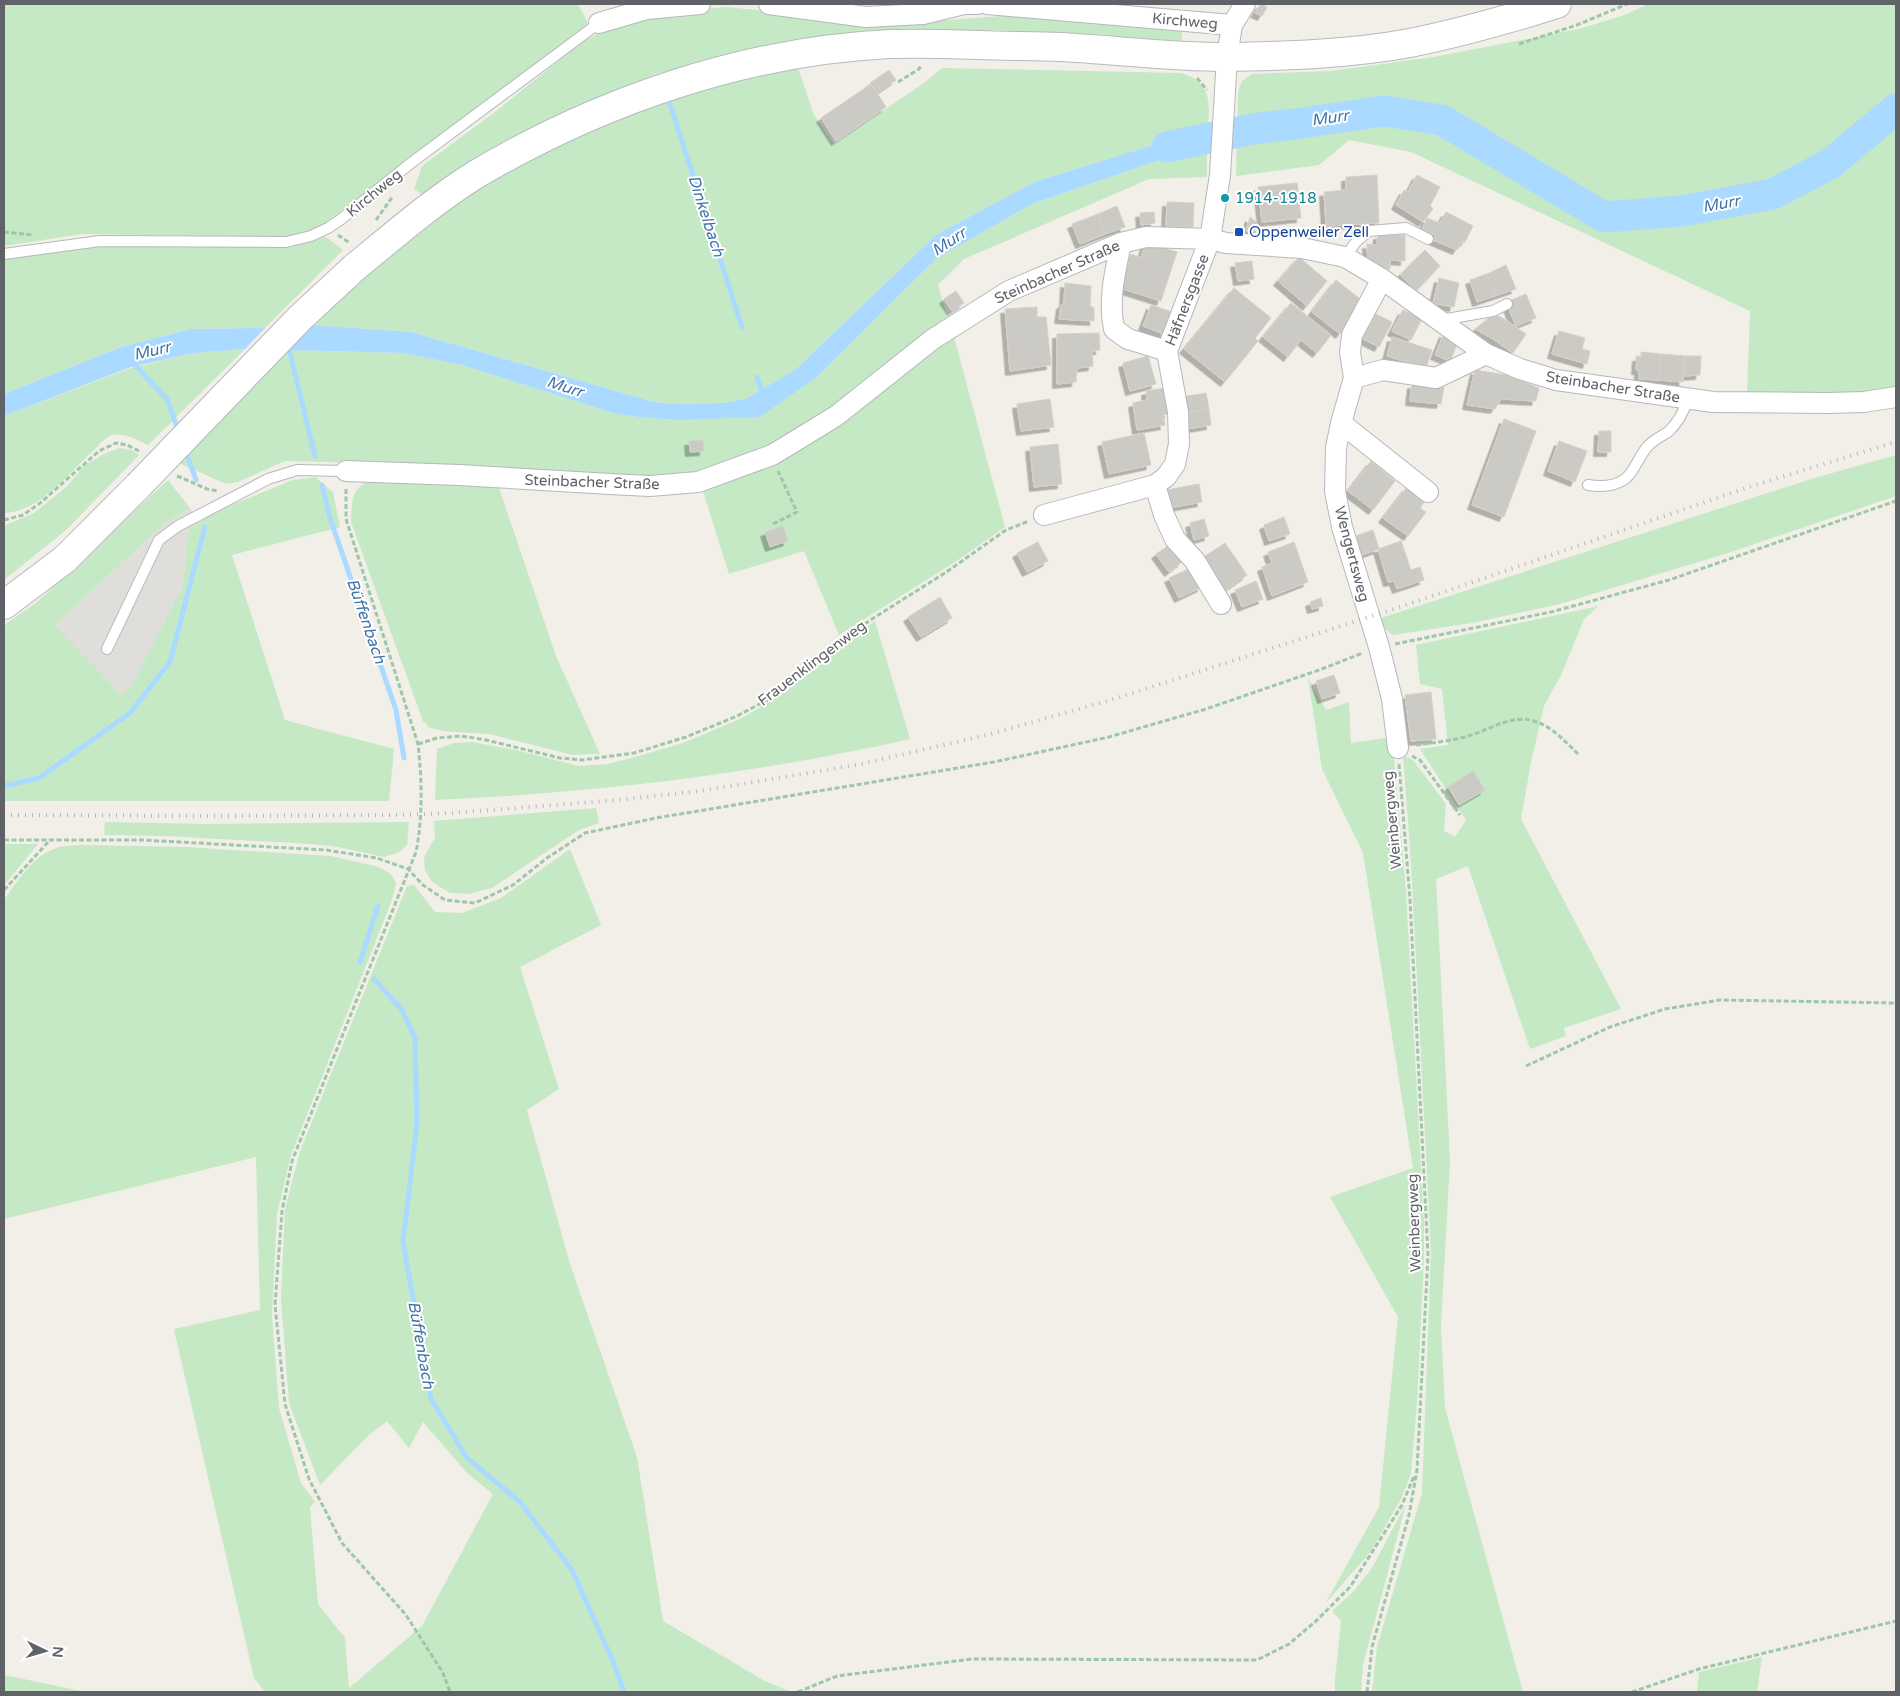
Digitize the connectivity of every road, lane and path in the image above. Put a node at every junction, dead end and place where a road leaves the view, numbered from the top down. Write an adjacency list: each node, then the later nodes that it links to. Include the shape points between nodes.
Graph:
1 (700, 4): 8 (street, Kirchweg, via 647,9)
2 (768, 4): 3 (street, via 866,17 923,14 964,4)
3 (978, 4)
4 (988, 4): 9 (street, Kirchweg)
5 (1245, 4): 9 (street)
6 (1558, 4): 11 (street, via 1406,43 1327,53)
7 (1627, 4): 10 (path, via 1578,25)
8 (598, 23): 16 (lane, Kirchweg)
9 (1232, 25): 11 (street, Häfnersgasse)
10 (1519, 44)
11 (1227, 56): 17 (street, Häfnersgasse, via 1220,175); 22 (street, via 1059,47 889,44 828,50 722,71 637,96 559,130 473,177)
12 (922, 61): 13 (path, via 919,69)
13 (898, 82)
14 (394, 195): 15 (path)
15 (372, 225)
16 (328, 228): 20 (lane, Kirchweg, via 286,242 100,241); 22 (path)
17 (1210, 239): 19 (street, Steinbacher Straße, via 1146,237); 21 (street, Steinbacher Straße, via 1302,248); 26 (street, Häfnersgasse)
18 (1428, 239): 21 (lane, via 1406,228 1369,231)
19 (1121, 243): 26 (street, via 1113,284 1111,314 1114,329 1128,339); 32 (street, Steinbacher Straße, via 986,304 933,339 836,416)
20 (4, 254)
21 (1345, 257): 23 (street, Steinbacher Straße)
22 (355, 258): 41 (street, bridge, via 65,559)
23 (1382, 279): 25 (street, Steinbacher Straße); 28 (street, via 1352,335 1350,352)
24 (1507, 304): 25 (lane, via 1493,311)
25 (1441, 320): 27 (street, Steinbacher Straße)
26 (1167, 352): 34 (street, Häfnersgasse, via 1178,412 1178,444 1175,464)
27 (1486, 354): 28 (street, via 1436,378 1384,370); 30 (street, Steinbacher Straße, via 1556,380)
28 (1354, 378): 31 (street, Wengertsweg)
29 (1896, 397): 30 (street, Steinbacher Straße, via 1828,403)
30 (1688, 399): 35 (lane, via 1683,414 1670,430 1649,444 1628,478 1615,485)
31 (1341, 423): 36 (street); 42 (street, Wengertsweg, via 1336,448 1335,491 1342,527)
32 (772, 455): 33 (street, Steinbacher Straße, via 698,482 650,486); 39 (path, via 796,512)
33 (346, 471): 43 (lane, Steinbacher Straße, via 297,470 268,479 178,526 159,540); 44 (path, via 346,519)
34 (1155, 485): 38 (street); 40 (street, via 1175,539 1195,561)
35 (1588, 485)
36 (1428, 492)
37 (1896, 501): 42 (path, via 1669,580 1551,612)
38 (1044, 515): 44 (path, Frauenklingenweg, via 1006,530 872,619 832,647 771,698 686,737 634,753 582,760 461,736)
39 (773, 524)
40 (1221, 604)
41 (4, 605)
42 (1378, 647): 45 (street, Wengertsweg, via 1392,699); 50 (path, via 1206,709 1109,736 994,762 656,818 585,833 513,884 475,903 445,900)
43 (107, 649)
44 (418, 744): 50 (path, via 422,782 421,827 416,852)
45 (1398, 748): 46 (path, via 1466,737 1509,721 1525,719 1554,730); 47 (path, via 1420,760); 54 (path, Weinbergweg, via 1410,899 1428,1255)
46 (1578, 754)
47 (1460, 815)
48 (4, 840): 49 (path)
49 (50, 840): 50 (path, via 142,840 326,850 376,858); 51 (path)
50 (408, 869): 56 (path, via 292,1161 282,1210 275,1305 285,1404 309,1479 342,1543 406,1615)
51 (4, 890)
52 (1896, 1002): 53 (path, via 1720,1000 1674,1008 1610,1027)
53 (1526, 1066)
54 (1417, 1470): 57 (path, via 1402,1505 1350,1587 1289,1644 1257,1660 972,1658 837,1676); 58 (path, Weinbergweg, via 1409,1515 1372,1648)
55 (1896, 1621): 59 (path, via 1699,1669)
56 (450, 1692)
57 (798, 1692)
58 (1367, 1692)
59 (1632, 1692)

